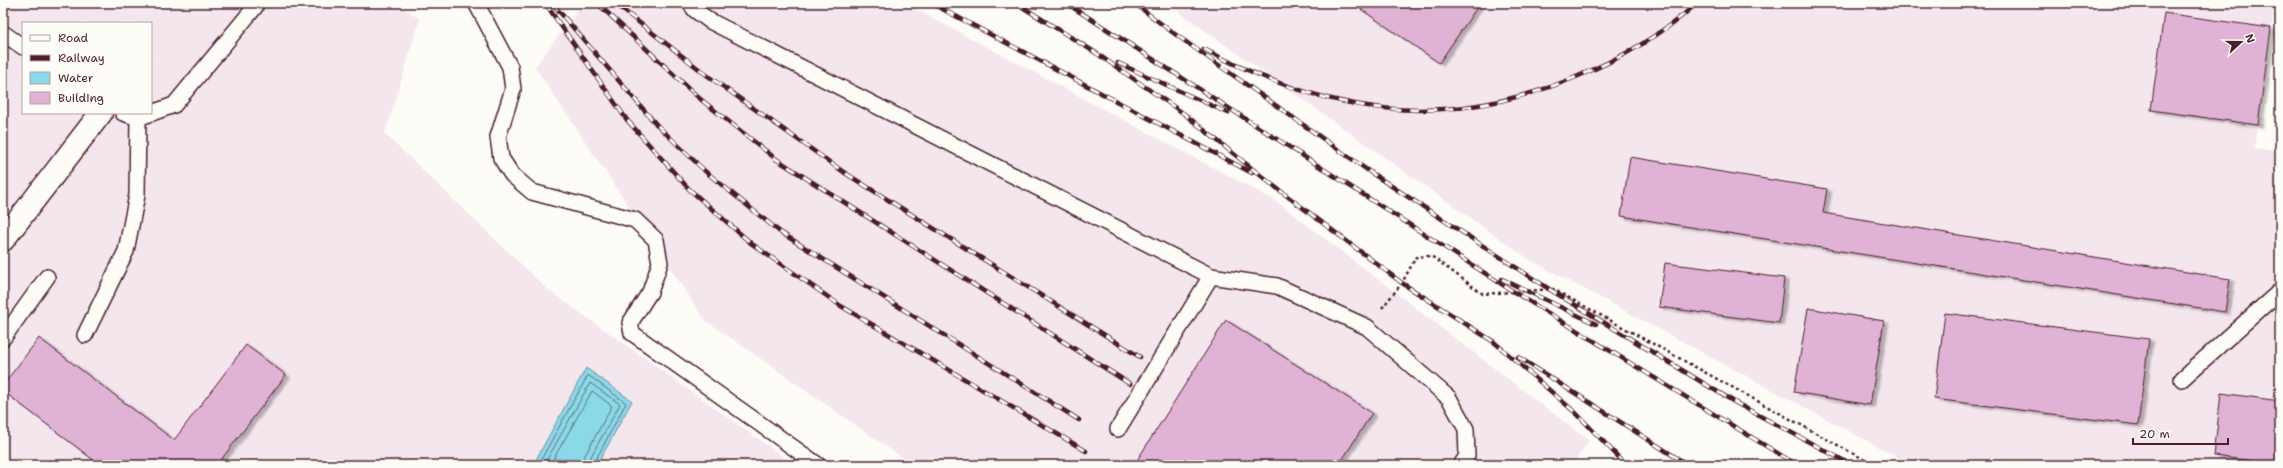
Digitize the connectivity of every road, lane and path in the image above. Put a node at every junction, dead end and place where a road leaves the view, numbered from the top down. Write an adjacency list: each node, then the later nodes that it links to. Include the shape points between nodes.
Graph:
1 (476, 3): 20 (lane, via 510,67 514,89 498,137 501,158 512,175 532,192 635,220 656,240 660,263 650,292 630,323 632,334)
2 (690, 3): 12 (lane, via 710,21)
3 (256, 4): 6 (lane, via 174,105)
4 (3, 32): 5 (lane)
5 (22, 46)
6 (152, 113)
7 (100, 114): 11 (street)
8 (126, 114): 10 (lane)
9 (149, 114): 10 (lane)
10 (138, 118): 16 (lane, via 137,195 126,251)
11 (3, 240)
12 (1211, 276): 15 (lane, via 1277,286); 19 (lane)
13 (47, 277): 17 (lane)
14 (2280, 291): 18 (lane)
15 (1367, 327): 21 (lane, via 1449,398 1466,429 1467,456); 22 (path, via 1402,283 1416,257 1431,256 1483,294 1553,289)
16 (85, 335)
17 (3, 338)
18 (2182, 379)
19 (1118, 429)
20 (818, 465)
21 (1461, 465)
22 (1874, 465)

